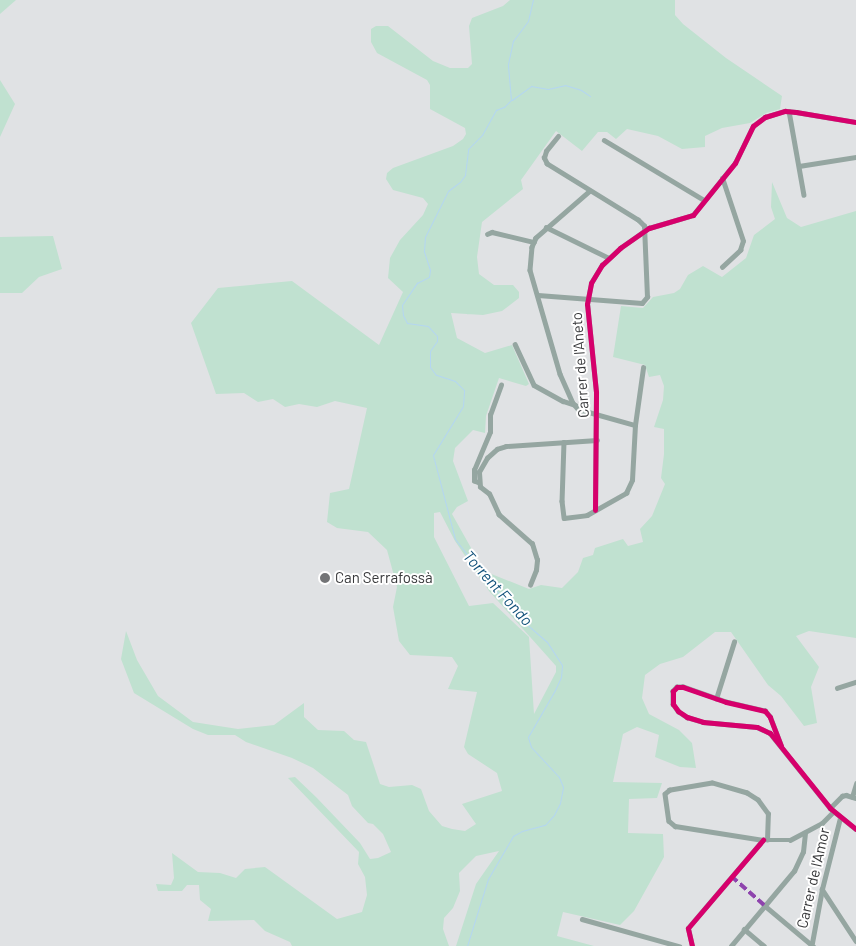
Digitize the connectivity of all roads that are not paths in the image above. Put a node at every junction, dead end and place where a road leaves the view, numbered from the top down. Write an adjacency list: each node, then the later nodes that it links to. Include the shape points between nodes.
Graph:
1 (789, 111): 2 (street); 6 (street); 7 (street, Carrer de l'Aneto, via 765,117 753,126 735,162)
2 (856, 122)
3 (558, 136): 8 (street, via 546,151 544,158 547,164)
4 (604, 140): 10 (street)
5 (856, 157): 6 (street)
6 (799, 166): 9 (street)
7 (722, 178): 10 (street, Carrer de l'Aneto); 16 (street, via 743,241 740,250)
8 (590, 191): 11 (street); 12 (street, via 638,220)
9 (804, 195)
10 (704, 200): 12 (street, Carrer de l'Aneto, via 693,215)
11 (546, 227): 14 (street); 15 (street)
12 (646, 230): 15 (street, Carrer de l'Aneto); 18 (street, via 648,297 645,301)
13 (487, 234): 14 (street, via 492,232)
14 (534, 242): 17 (street, via 530,270)
15 (610, 258): 18 (street, Carrer de l'Aneto, via 591,283)
16 (722, 267)
17 (538, 295): 18 (street); 22 (street, via 560,374)
18 (588, 300): 23 (street, Carrer de l'Aneto)
19 (516, 344): 22 (street, via 534,385)
20 (643, 368): 24 (street)
21 (501, 385): 27 (street, via 490,415 490,432 474,470 474,480)
22 (576, 407): 23 (street)
23 (597, 415): 24 (street); 25 (street, Carrer de l'Aneto)
24 (635, 425): 28 (street, via 630,488)
25 (597, 440): 26 (street); 28 (street, Carrer de l'Aneto)
26 (564, 442): 27 (street, via 497,449 479,472); 28 (street, via 564,518)
27 (478, 483): 29 (street, via 489,494 502,519 532,544 537,560)
28 (595, 510)
29 (530, 585)
30 (734, 642): 33 (street)
31 (856, 682): 32 (street)
32 (837, 688)
33 (716, 699): 34 (street, via 765,711); 34 (street, via 682,686 677,687 672,697 678,711 687,717 703,722 757,727 770,734)
34 (781, 746): 37 (street)
35 (856, 784): 36 (street)
36 (854, 798): 37 (street, via 842,796)
37 (831, 810): 38 (street); 40 (street, via 822,823)
38 (840, 818): 39 (street); 42 (street, Carrer de l'Amor)
39 (856, 829)
40 (805, 832): 41 (street, via 790,840); 43 (street, via 799,863)
41 (765, 840): 41 (street, via 675,826 669,821 665,794 670,790 712,783 747,793 758,800 768,814); 49 (street, via 688,928)
42 (822, 889): 46 (street); 47 (street, Carrer de l'Amor)
43 (764, 905): 45 (street); 47 (street)
44 (582, 919): 48 (street)
45 (744, 929): 50 (street); 51 (street)
46 (856, 942)
47 (813, 945)
48 (679, 946)
49 (692, 946)
50 (731, 946)
51 (764, 946)

